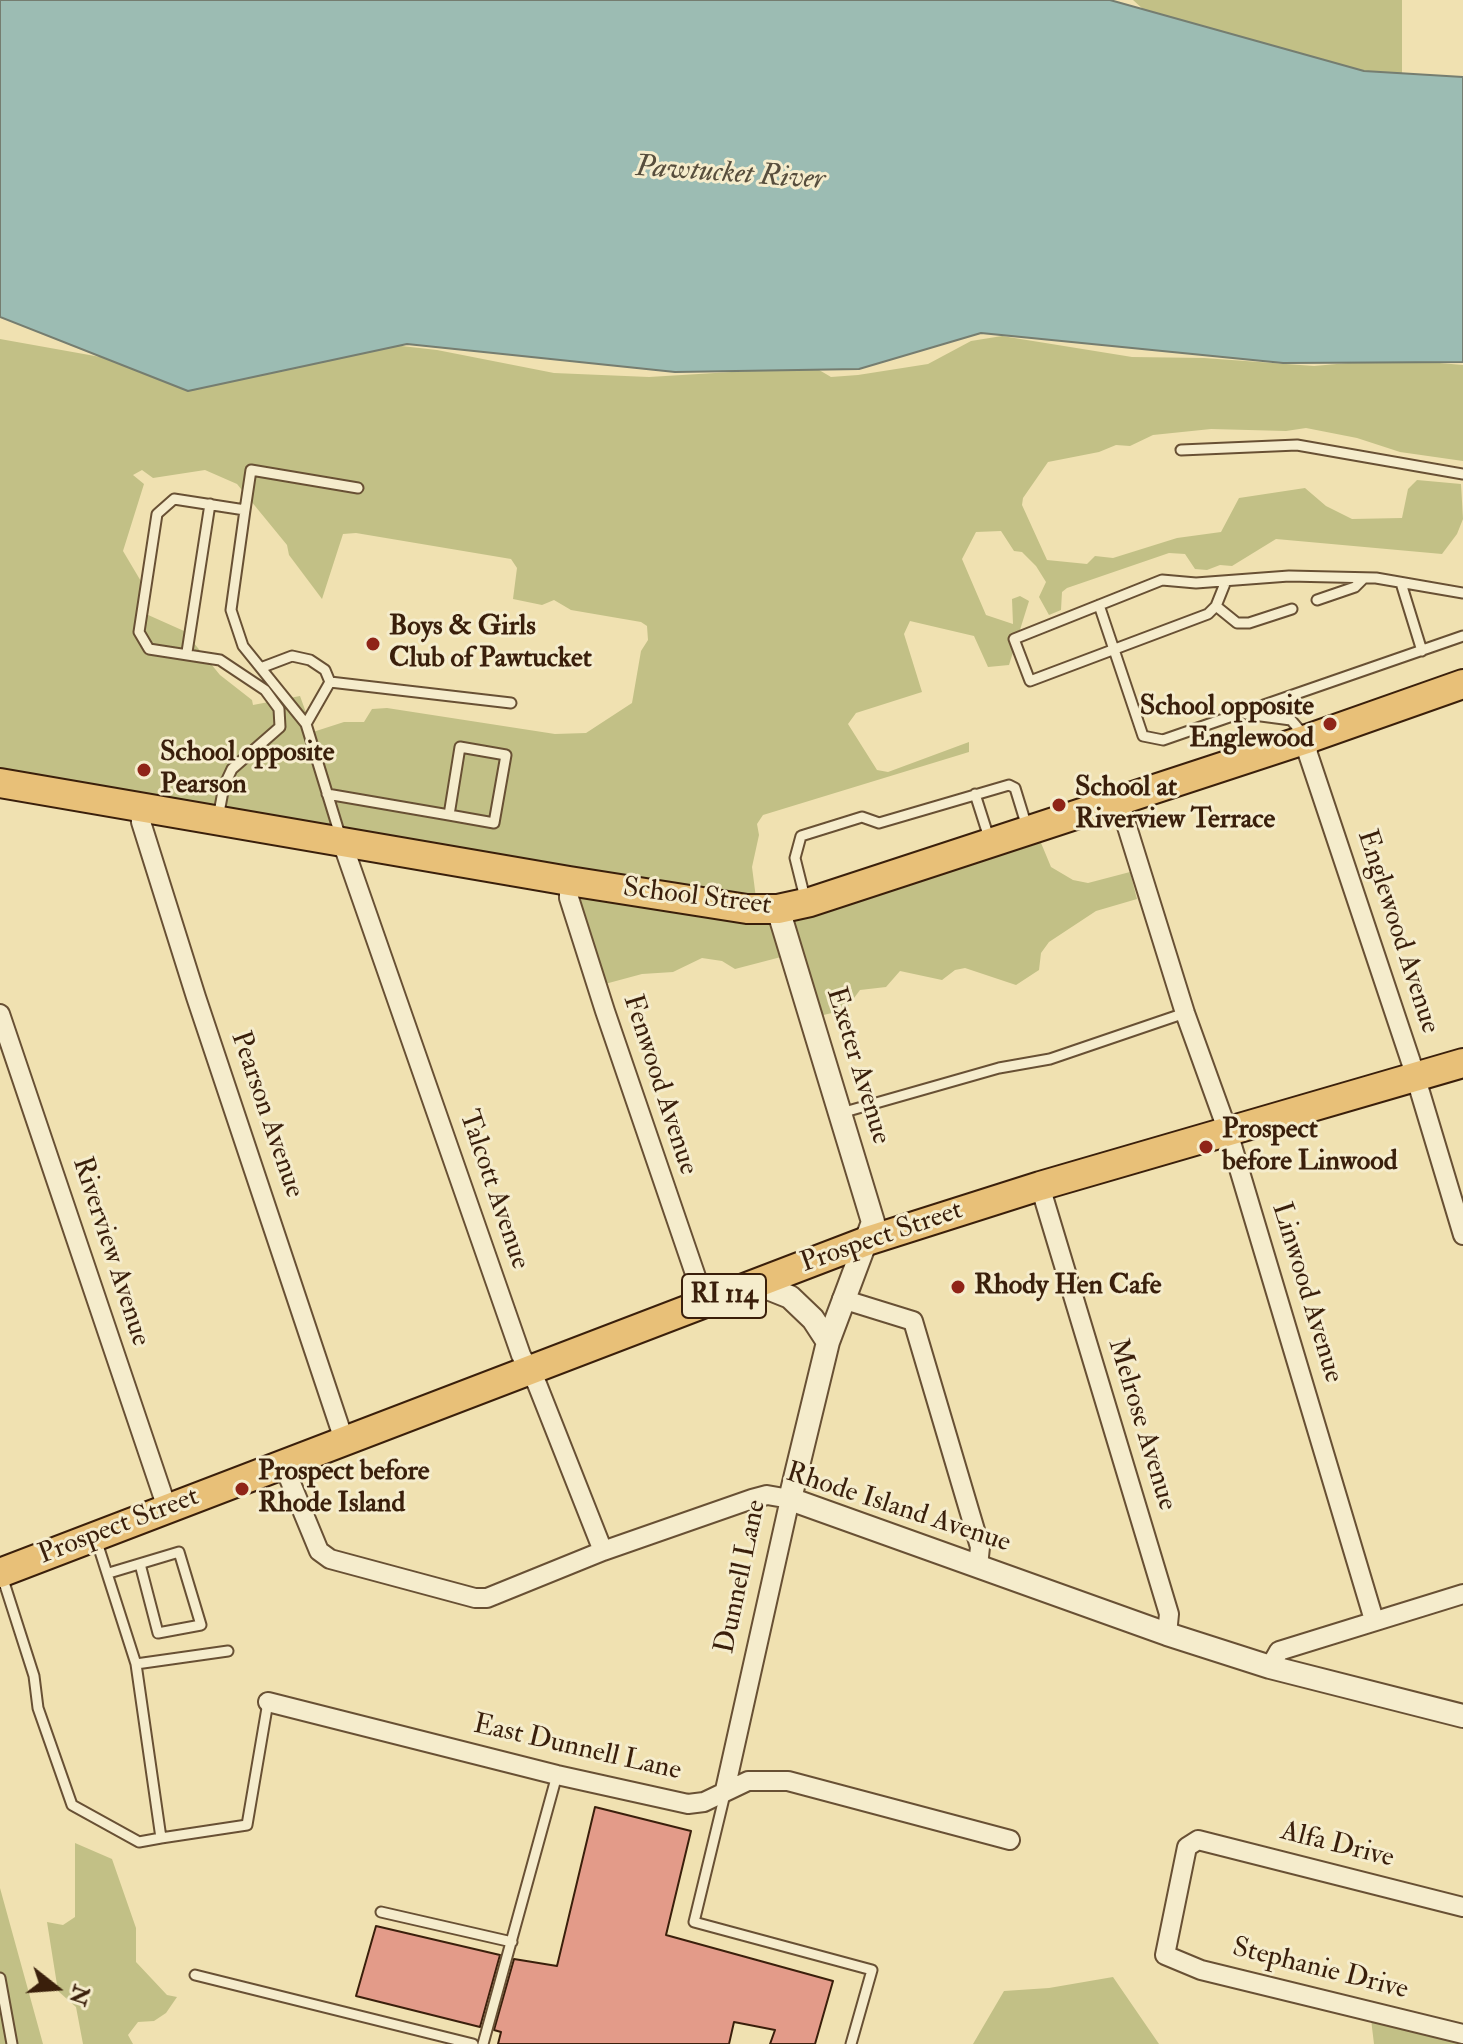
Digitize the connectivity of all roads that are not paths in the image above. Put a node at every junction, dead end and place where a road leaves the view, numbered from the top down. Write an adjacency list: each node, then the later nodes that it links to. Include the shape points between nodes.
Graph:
1 (1181, 450): 2 (lane, via 1297,445)
2 (1463, 474)
3 (358, 488): 5 (lane, via 251,470)
4 (210, 504): 5 (lane); 17 (lane); 17 (lane, via 174,499 157,514 139,632 149,649)
5 (245, 510): 18 (lane, via 231,610 243,646)
6 (1364, 578): 7 (lane); 8 (lane); 10 (lane, via 1355,587)
7 (1226, 581): 11 (lane, via 1162,580); 12 (lane)
8 (1401, 583): 9 (lane); 16 (lane)
9 (1463, 593)
10 (1317, 600)
11 (1099, 605): 15 (lane); 15 (lane, via 1014,639 1030,681)
12 (1216, 606): 13 (lane, via 1237,623); 15 (lane, via 1208,614)
13 (1292, 609)
14 (1463, 636): 16 (lane)
15 (1113, 651): 22 (lane, via 1143,736 1163,740)
16 (1422, 651): 22 (lane)
17 (187, 652): 31 (lane, via 220,660 265,690 279,709 280,727 232,769)
18 (263, 667): 19 (lane, via 292,656 310,660 325,670); 23 (lane)
19 (330, 682): 21 (lane); 23 (lane)
20 (1463, 684): 24 (main road, School Street)
21 (511, 703)
22 (1242, 713): 24 (lane, via 1291,720)
23 (306, 724): 26 (lane)
24 (1307, 739): 28 (main road, School Street); 41 (street, Englewood Avenue)
25 (0, 783): 29 (main road, School Street)
26 (327, 794): 30 (lane); 33 (lane)
27 (975, 794): 32 (lane, via 1015,788); 34 (lane); 36 (lane, via 879,823 862,817 801,836 795,858)
28 (1119, 801): 32 (main road, School Street); 38 (street, Linwood Avenue)
29 (140, 807): 31 (main road, School Street); 52 (street, Pearson Avenue, via 196,997)
30 (449, 815): 30 (lane, via 494,823 506,755 460,747)
31 (217, 821): 33 (main road, School Street)
32 (1028, 831): 34 (main road, School Street)
33 (342, 842): 35 (main road, School Street); 51 (street, Talcott Avenue)
34 (991, 843): 36 (main road, School Street)
35 (569, 881): 37 (main road, School Street, via 747,909); 49 (street, Fenwood Avenue, via 569,898 605,1011)
36 (806, 903): 37 (main road, School Street)
37 (778, 909): 42 (street, Exeter Avenue)
38 (1185, 1013): 42 (lane, via 1050,1059 999,1068); 43 (street, Linwood Avenue)
39 (0, 1014): 55 (street, Riverview Avenue)
40 (1463, 1063): 41 (main road, Prospect Street / RI 114)
41 (1416, 1077): 43 (main road, Prospect Street / RI 114); 45 (street, Englewood Avenue)
42 (841, 1113): 46 (street, Exeter Avenue, via 873,1222)
43 (1228, 1132): 44 (main road, Prospect Street / RI 114); 63 (street, Linwood Avenue)
44 (1040, 1186): 46 (main road, Prospect Street / RI 114); 64 (street, Melrose Avenue, via 1169,1614)
45 (1463, 1235)
46 (867, 1241): 47 (main road, Prospect Street / RI 114); 48 (street, Dunnell Lane)
47 (755, 1283): 49 (main road, Prospect Street / RI 114); 50 (street, via 790,1297)
48 (842, 1299): 50 (street, Dunnell Lane); 59 (street, via 913,1321 980,1547)
49 (705, 1303): 51 (main road, Prospect Street / RI 114)
50 (828, 1342): 54 (street, Dunnell Lane)
51 (530, 1370): 52 (main road, Prospect Street / RI 114); 57 (street, Talcott Avenue)
52 (344, 1440): 53 (main road, Prospect Street / RI 114)
53 (283, 1464): 55 (main road, Prospect Street / RI 114); 57 (street, Rhode Island Avenue, via 319,1551 342,1564 487,1598)
54 (790, 1499): 57 (street, Rhode Island Avenue, via 752,1499); 59 (street, Rhode Island Avenue); 71 (street, Dunnell Lane)
55 (167, 1508): 56 (main road, Prospect Street / RI 114)
56 (95, 1536): 60 (main road, Prospect Street / RI 114); 61 (lane)
57 (603, 1551)
58 (140, 1564): 58 (lane, via 179,1552 201,1625 158,1633); 61 (lane)
59 (978, 1566): 64 (street, Rhode Island Avenue)
60 (0, 1572): 72 (lane, via 72,1805 139,1842)
61 (109, 1573): 66 (lane)
62 (1463, 1594): 63 (street)
63 (1374, 1620): 67 (street, via 1279,1651)
64 (1167, 1634): 67 (street, Rhode Island Avenue)
65 (228, 1651): 66 (lane)
66 (136, 1664): 72 (lane)
67 (1270, 1667): 69 (street, Rhode Island Avenue)
68 (268, 1702): 70 (street, East Dunnell Lane); 72 (lane, via 247,1825)
69 (1463, 1716)
70 (557, 1775): 71 (street, East Dunnell Lane, via 688,1804); 76 (lane)
71 (725, 1790): 73 (street, East Dunnell Lane, via 748,1781 788,1781); 84 (lane, via 694,1922 872,1970)
72 (161, 1838)
73 (1010, 1840)
74 (1463, 1907): 77 (street, Alfa Drive, via 1198,1840 1187,1847)
75 (381, 1912): 76 (lane)
76 (512, 1942): 83 (lane)
77 (1165, 1955): 80 (street, Stephanie Drive, via 1201,1970)
78 (195, 1975): 82 (lane)
79 (0, 1978): 81 (lane)
80 (1463, 2034)
81 (12, 2044)
82 (473, 2044)
83 (483, 2044)
84 (851, 2044)

